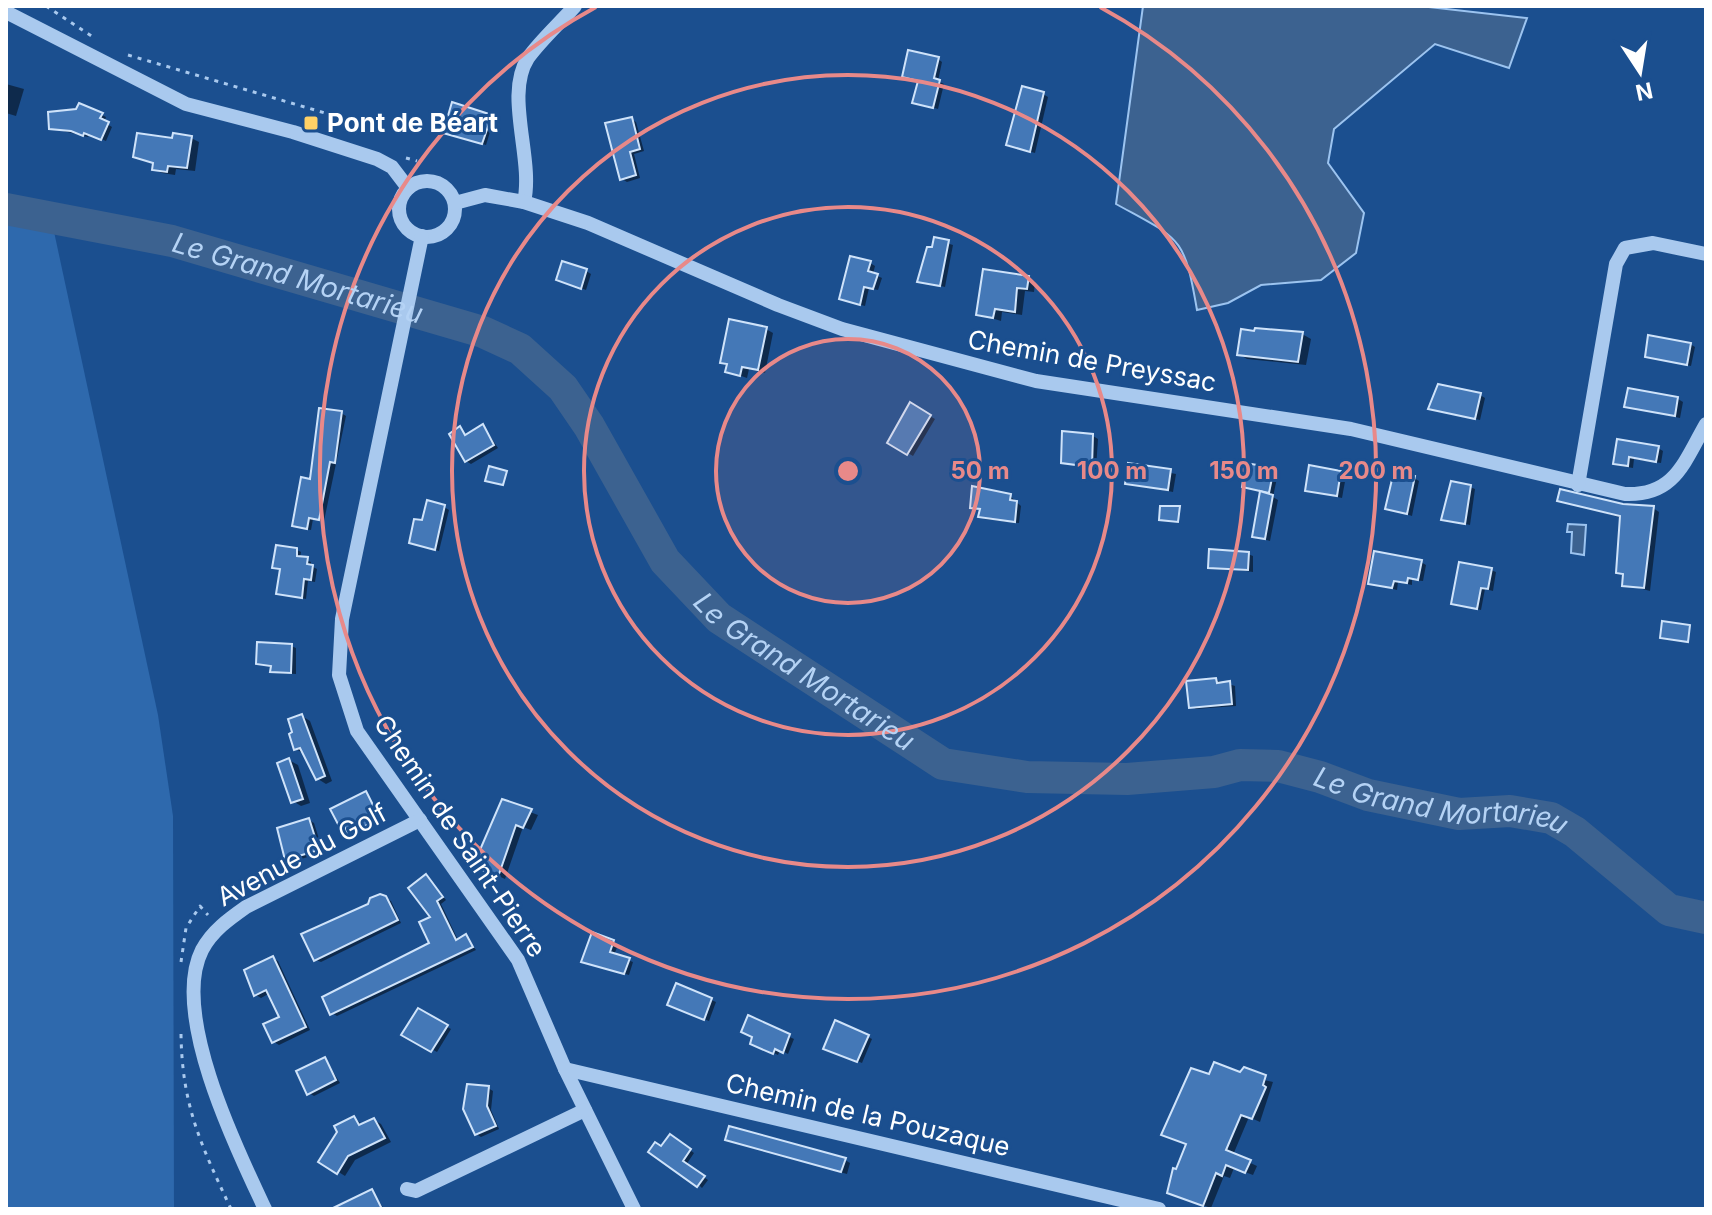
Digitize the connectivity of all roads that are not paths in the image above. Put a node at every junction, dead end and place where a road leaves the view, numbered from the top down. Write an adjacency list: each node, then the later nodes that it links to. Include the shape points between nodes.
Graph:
1 (575, 6): 4 (street, via 527,60 520,90 528,166)
2 (6, 12): 3 (street, via 186,104 377,159 392,167)
3 (408, 188): 5 (street, via 423,181 440,184); 6 (street, via 399,203 401,221)
4 (524, 202): 5 (street, Chemin de Preyssac, via 485,195); 9 (street, Chemin de Preyssac, via 601,228 778,305 906,348 1036,381 1351,429)
5 (455, 203): 6 (street, via 447,228)
6 (422, 236): 10 (street, Chemin de Saint-Pierre, via 342,619 339,675 357,731)
7 (1706, 254): 9 (street, via 1653,243 1625,248 1616,264)
8 (1706, 424): 9 (street, Chemin de Preyssac, via 1674,480 1647,495)
9 (1578, 485)
10 (420, 820): 11 (street, Chemin de Saint-Pierre, via 518,960); 14 (street, Avenue du Golf, via 246,907 220,926 202,950 194,975 207,1072 224,1124)
11 (565, 1069): 12 (street, Chemin de Saint-Pierre); 16 (street, Chemin de la Pouzaque)
12 (585, 1110): 13 (street, via 416,1191); 15 (street, Chemin de Saint-Pierre)
13 (407, 1189)
14 (265, 1209)
15 (634, 1209)
16 (1159, 1209)

